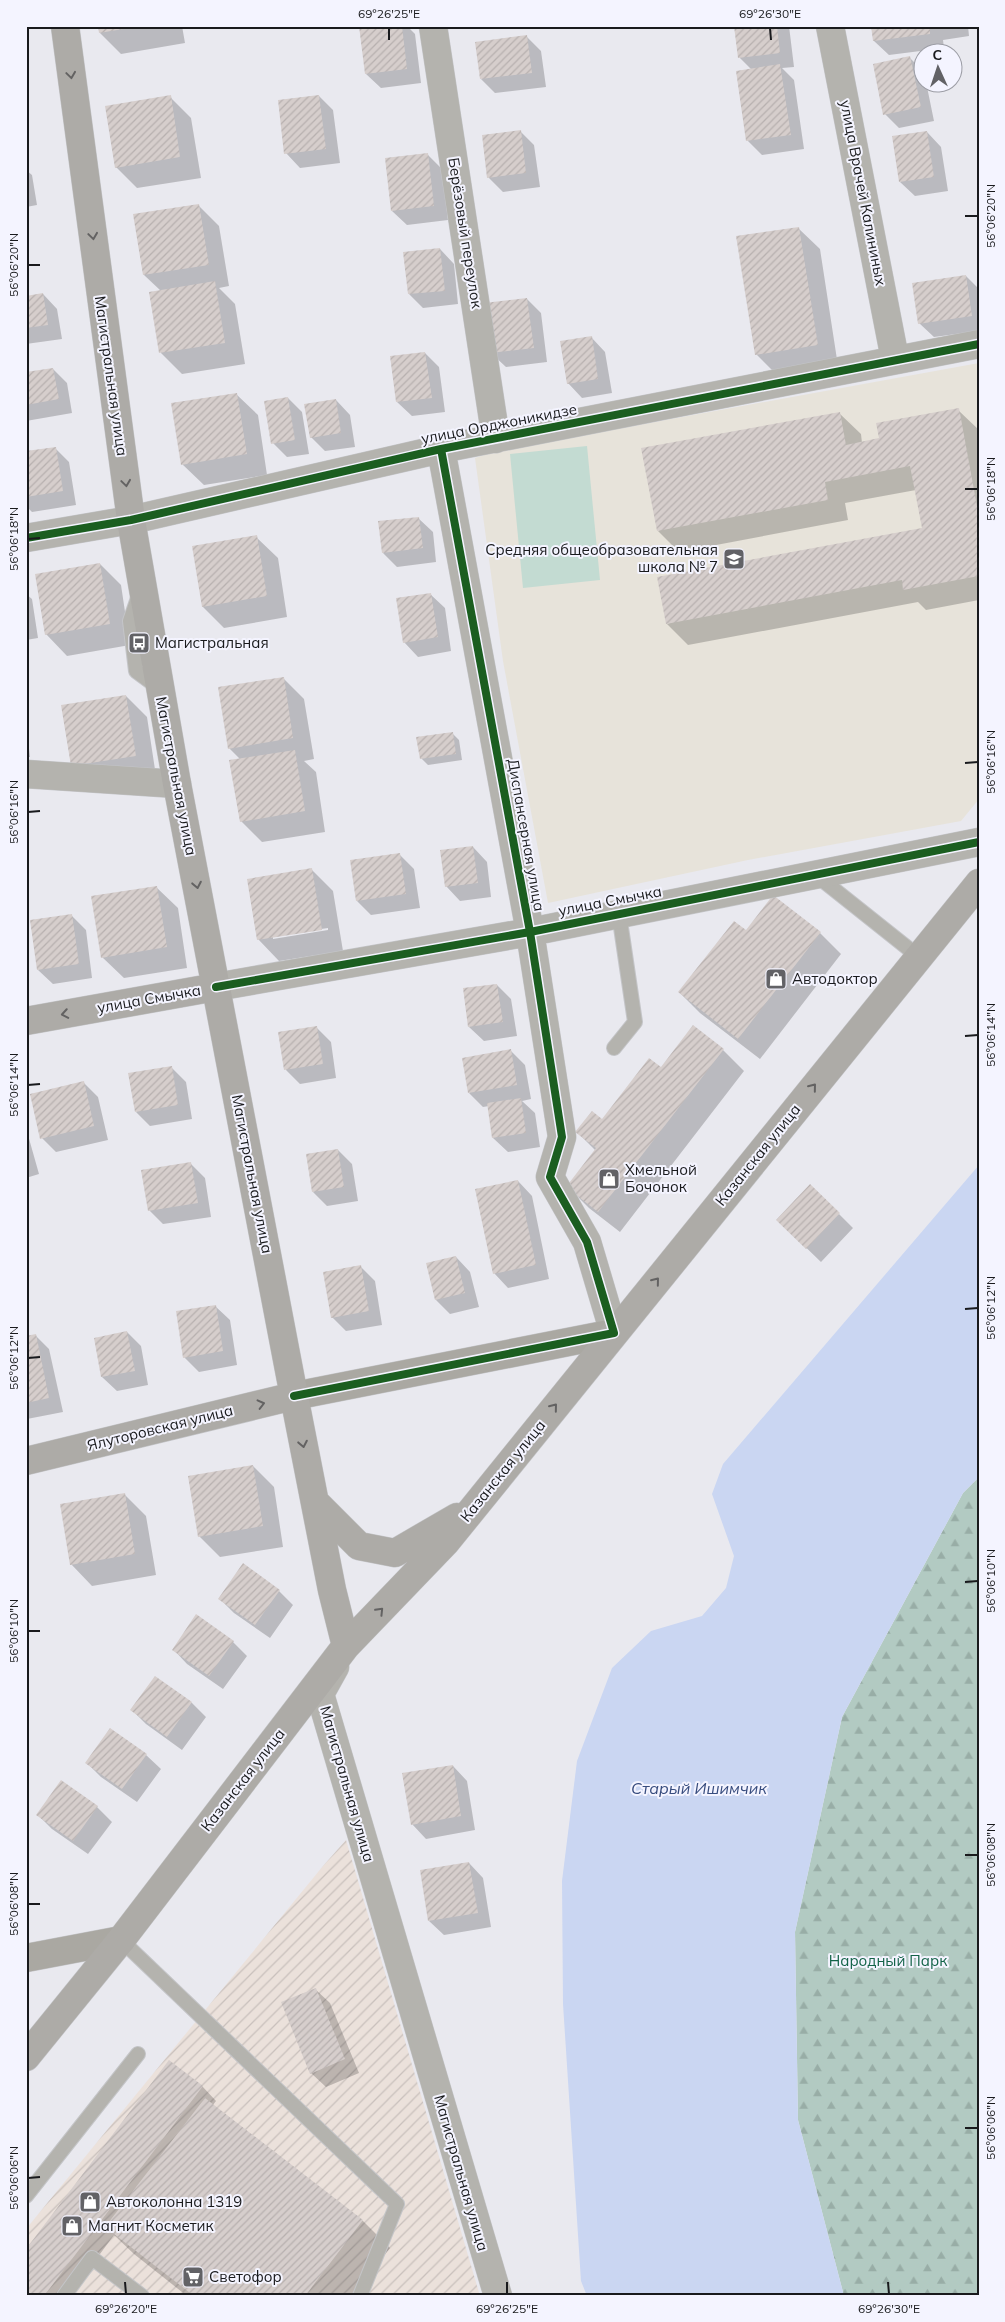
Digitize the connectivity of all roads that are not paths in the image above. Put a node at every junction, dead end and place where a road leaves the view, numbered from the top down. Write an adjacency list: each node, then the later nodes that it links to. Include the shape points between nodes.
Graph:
1 (65, 26): 8 (main road, Магистральная улица, one-way to 8)
2 (433, 26): 6 (street, Берёзовый переулок)
3 (830, 26): 5 (street, улица Врачей Калининых)
4 (979, 344): 5 (street, улица Орджоникидзе)
5 (895, 359): 6 (street, улица Орджоникидзе)
6 (496, 439): 7 (street, улица Орджоникидзе)
7 (441, 449): 8 (street, улица Орджоникидзе); 16 (street, Диспансерная улица)
8 (130, 520): 9 (street, улица Орджоникидзе); 11 (main road, Магистральная улица)
9 (26, 538)
10 (26, 774): 11 (street)
11 (177, 784): 18 (main road, Магистральная улица, one-way to 18)
12 (979, 842): 13 (street, улица Смычка)
13 (816, 874): 15 (street, улица Смычка); 17 (lane)
14 (979, 883): 17 (main road, Казанская улица)
15 (619, 914): 16 (street, улица Смычка); 20 (lane, via 635,1022)
16 (530, 932): 18 (street, улица Смычка); 21 (street, Диспансерная улица, via 562,1137 550,1178 587,1242)
17 (919, 956): 21 (main road, Казанская улица, one-way to 17)
18 (216, 987): 19 (main road, улица Смычка, one-way to 19); 22 (main road, Магистральная улица)
19 (26, 1021)
20 (614, 1048)
21 (614, 1333): 22 (street); 25 (main road, Казанская улица, one-way to 21)
22 (294, 1396): 23 (main road, Ялуторовская улица, one-way to 22); 24 (main road, Магистральная улица, one-way to 24)
23 (26, 1461)
24 (315, 1502): 25 (main road, via 358,1546 395,1553); 26 (main road, Магистральная улица)
25 (473, 1507): 26 (main road, Казанская улица, one-way to 25, via 446,1542)
26 (346, 1646): 27 (main road, Казанская улица); 35 (street, Магистральная улица, via 320,1694)
27 (121, 1940): 28 (street); 30 (main road, Казанская улица); 34 (lane, via 397,2204)
28 (26, 1958)
29 (138, 2054): 31 (lane)
30 (26, 2057)
31 (26, 2196)
32 (64, 2296): 33 (lane, via 92,2258)
33 (142, 2296)
34 (360, 2296)
35 (498, 2296)

